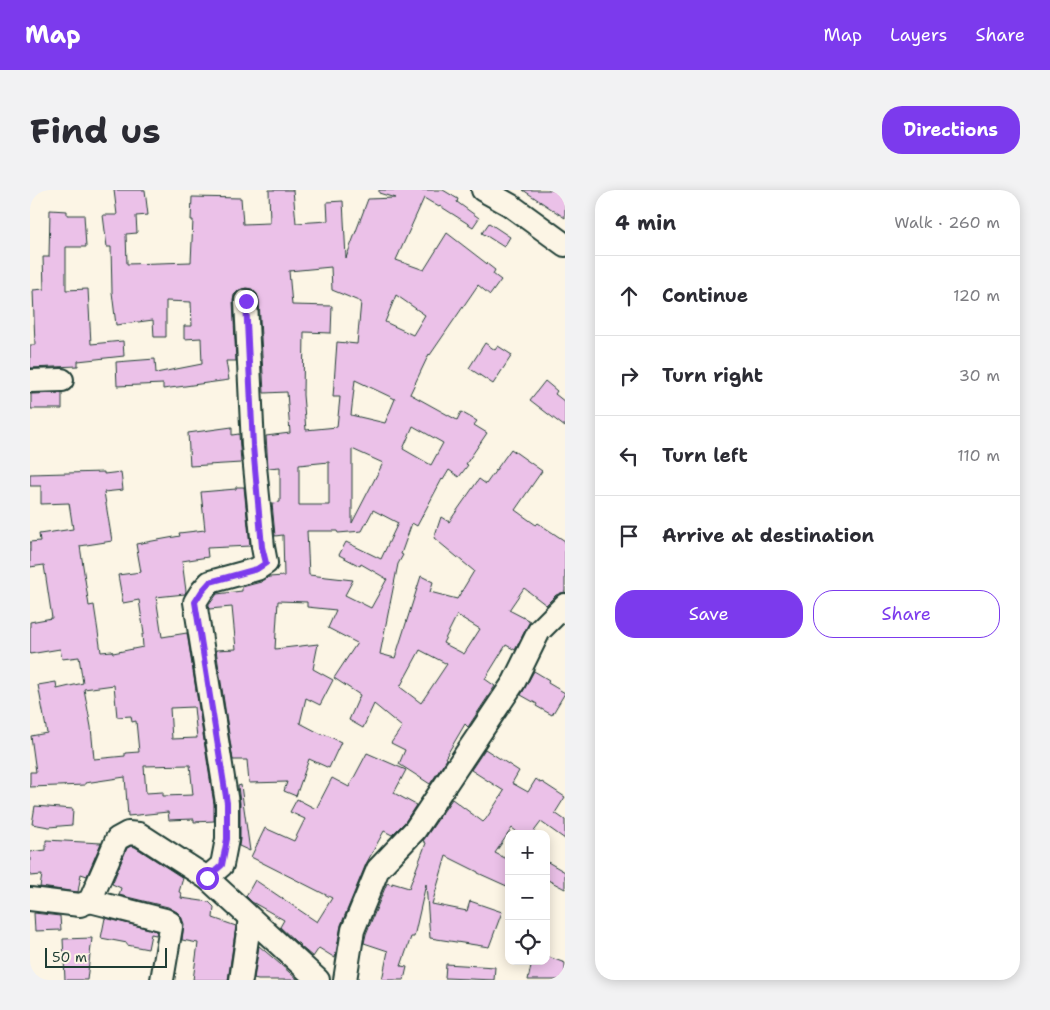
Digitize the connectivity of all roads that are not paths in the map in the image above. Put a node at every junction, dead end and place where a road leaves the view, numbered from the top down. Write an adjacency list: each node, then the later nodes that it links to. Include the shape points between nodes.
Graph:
1 (483, 190): 2 (street)
2 (513, 198): 3 (street)
3 (565, 245)
4 (246, 301): 8 (street, via 253,446 266,563 257,569 210,582 195,602 227,803 227,839 222,865)
5 (62, 380): 6 (street)
6 (30, 381)
7 (565, 605): 15 (street, via 539,631 514,682 415,830 378,869 353,930)
8 (207, 878): 10 (street, via 139,834 128,833 117,839); 11 (street)
9 (30, 898): 10 (street, via 80,905)
10 (90, 901): 12 (street, via 170,923)
11 (250, 918): 13 (street); 14 (street)
12 (162, 980)
13 (241, 980)
14 (318, 980)
15 (345, 980)

